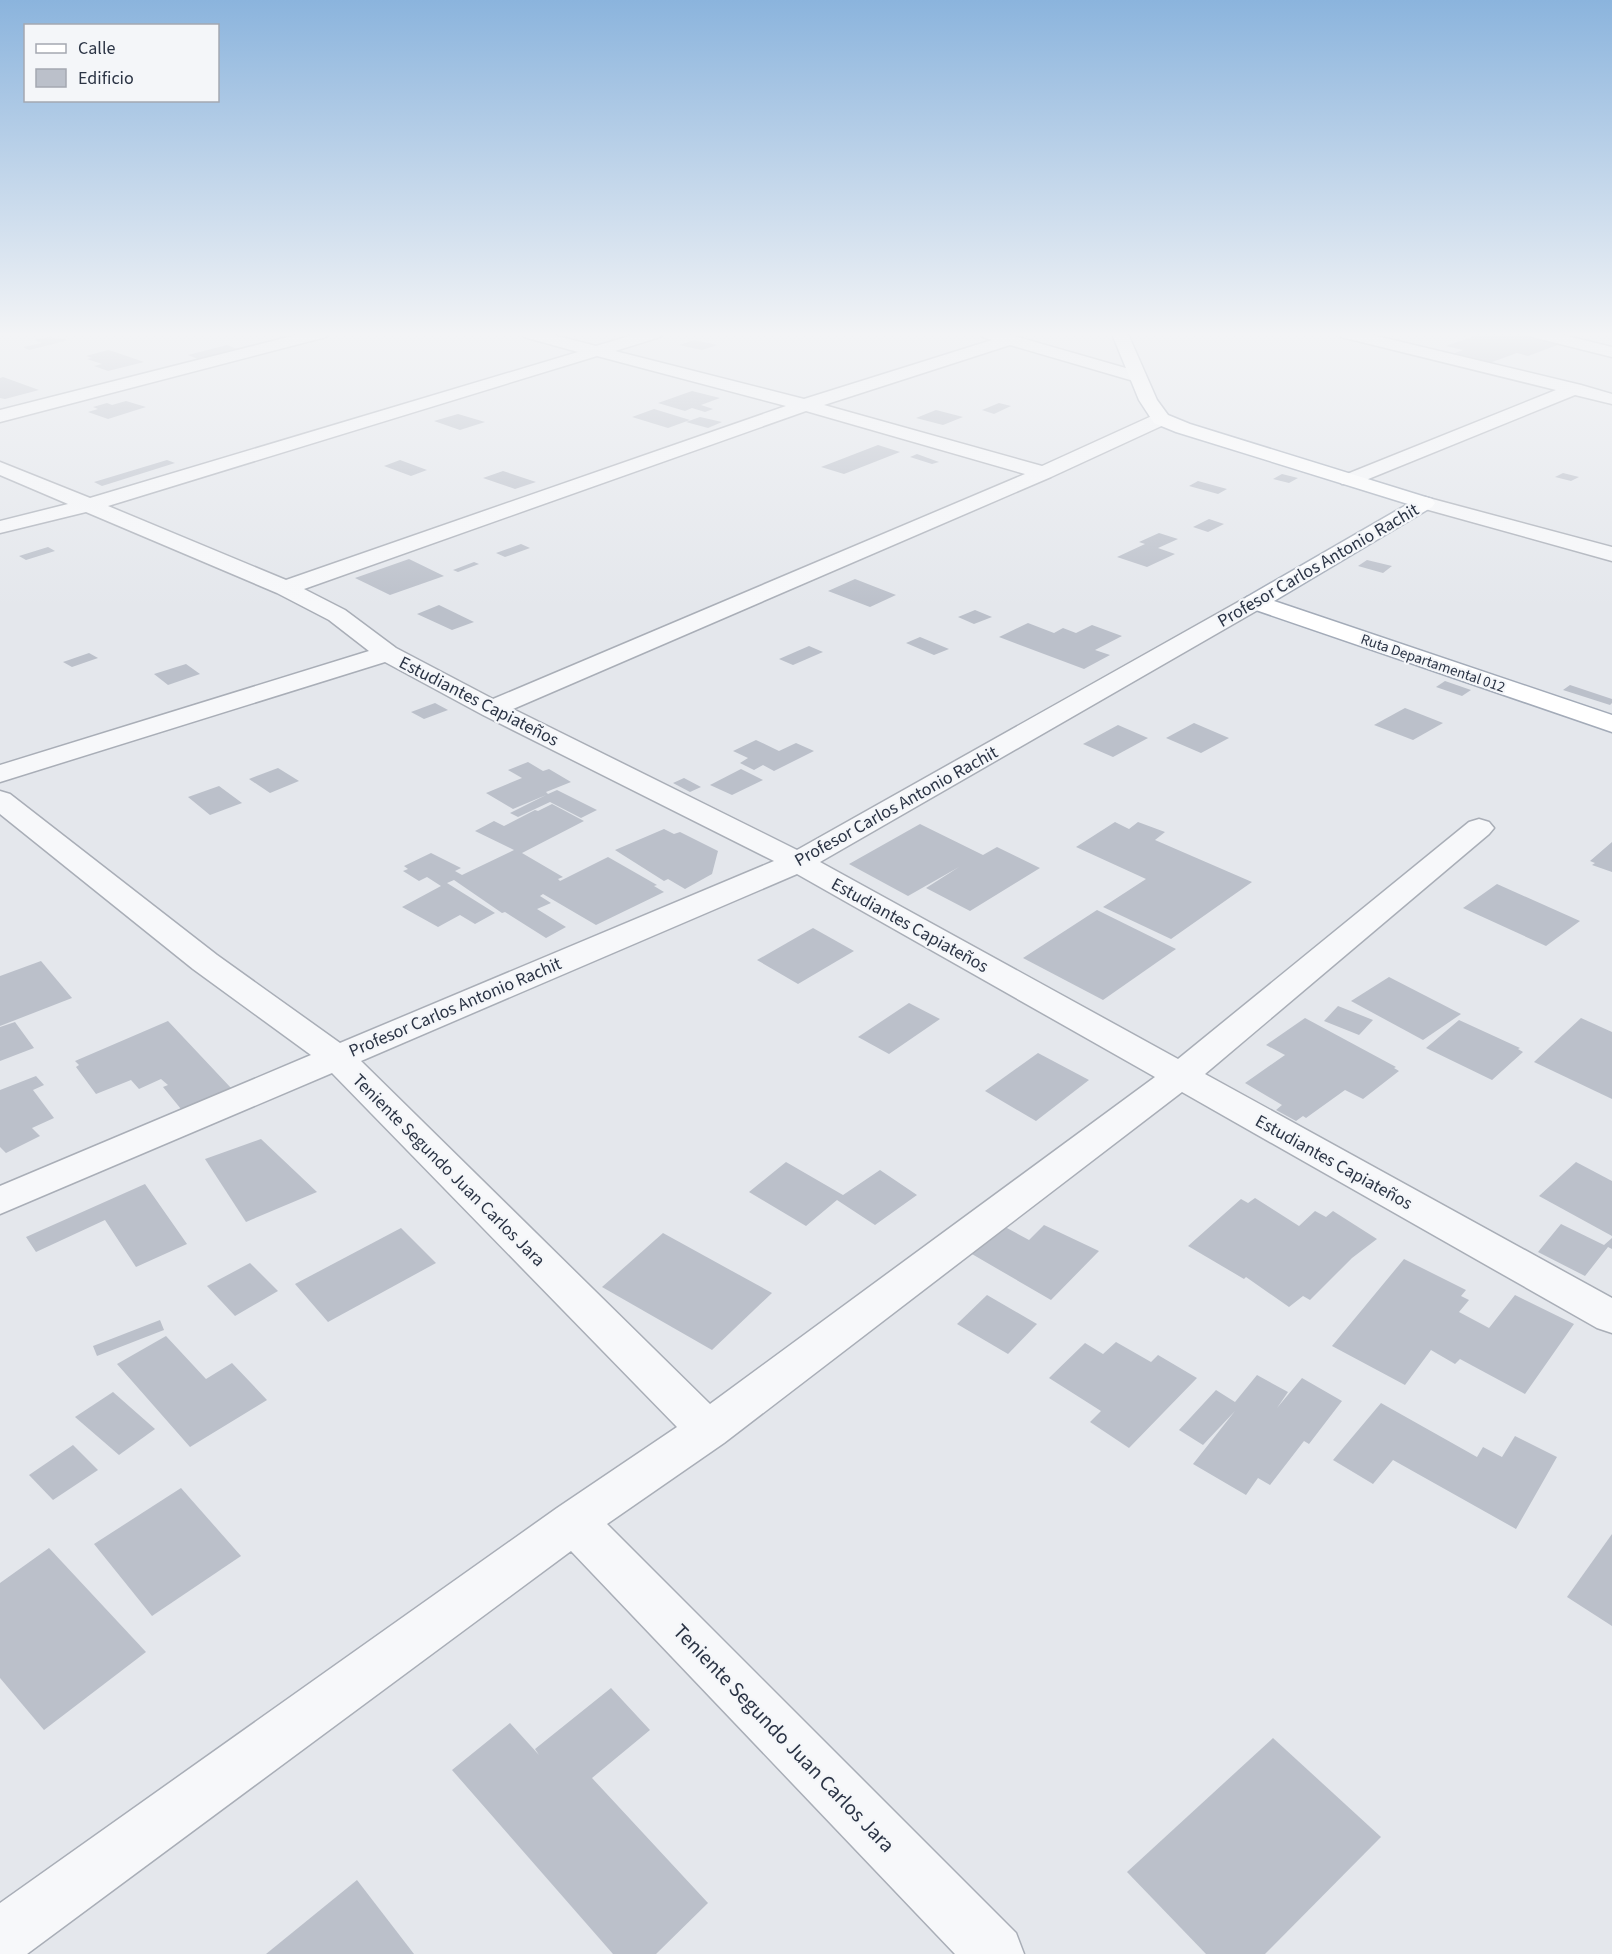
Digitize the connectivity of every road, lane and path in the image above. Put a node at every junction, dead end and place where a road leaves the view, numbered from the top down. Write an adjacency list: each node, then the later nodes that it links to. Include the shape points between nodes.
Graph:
1 (352, 425): 11 (street)
2 (749, 425): 14 (street)
3 (878, 425): 8 (street)
4 (1147, 425): 8 (street)
5 (1176, 425): 9 (main road, Profesor Carlos Antonio Rachit)
6 (1472, 425): 9 (street)
7 (0, 468): 11 (street, Estudiantes Capiateños)
8 (1044, 472): 17 (street)
9 (1349, 480): 10 (main road, Profesor Carlos Antonio Rachit)
10 (1425, 503): 13 (street); 15 (main road, Profesor Carlos Antonio Rachit)
11 (89, 505): 12 (street); 14 (street, Estudiantes Capiateños)
12 (0, 527)
13 (1612, 554)
14 (285, 588): 16 (street, Estudiantes Capiateños, via 337,615)
15 (1255, 602): 18 (main road, Ruta Departamental 012); 22 (street, Profesor Carlos Antonio Rachit)
16 (387, 653): 17 (street, Estudiantes Capiateños); 19 (street)
17 (492, 709): 22 (street, Estudiantes Capiateños)
18 (1612, 724)
19 (0, 774)
20 (0, 800): 23 (street, Teniente Segundo Juan Carlos Jara, via 205,962)
21 (1479, 828): 24 (street)
22 (798, 862): 23 (street, Profesor Carlos Antonio Rachit); 24 (street, Estudiantes Capiateños)
23 (336, 1057): 25 (street, Profesor Carlos Antonio Rachit); 27 (street, Teniente Segundo Juan Carlos Jara)
24 (1180, 1076): 26 (street, Estudiantes Capiateños); 27 (street)
25 (0, 1201)
26 (1612, 1317)
27 (708, 1430): 28 (street)
28 (574, 1522): 29 (street); 30 (street, Teniente Segundo Juan Carlos Jara)
29 (0, 1938)
30 (995, 1954)

